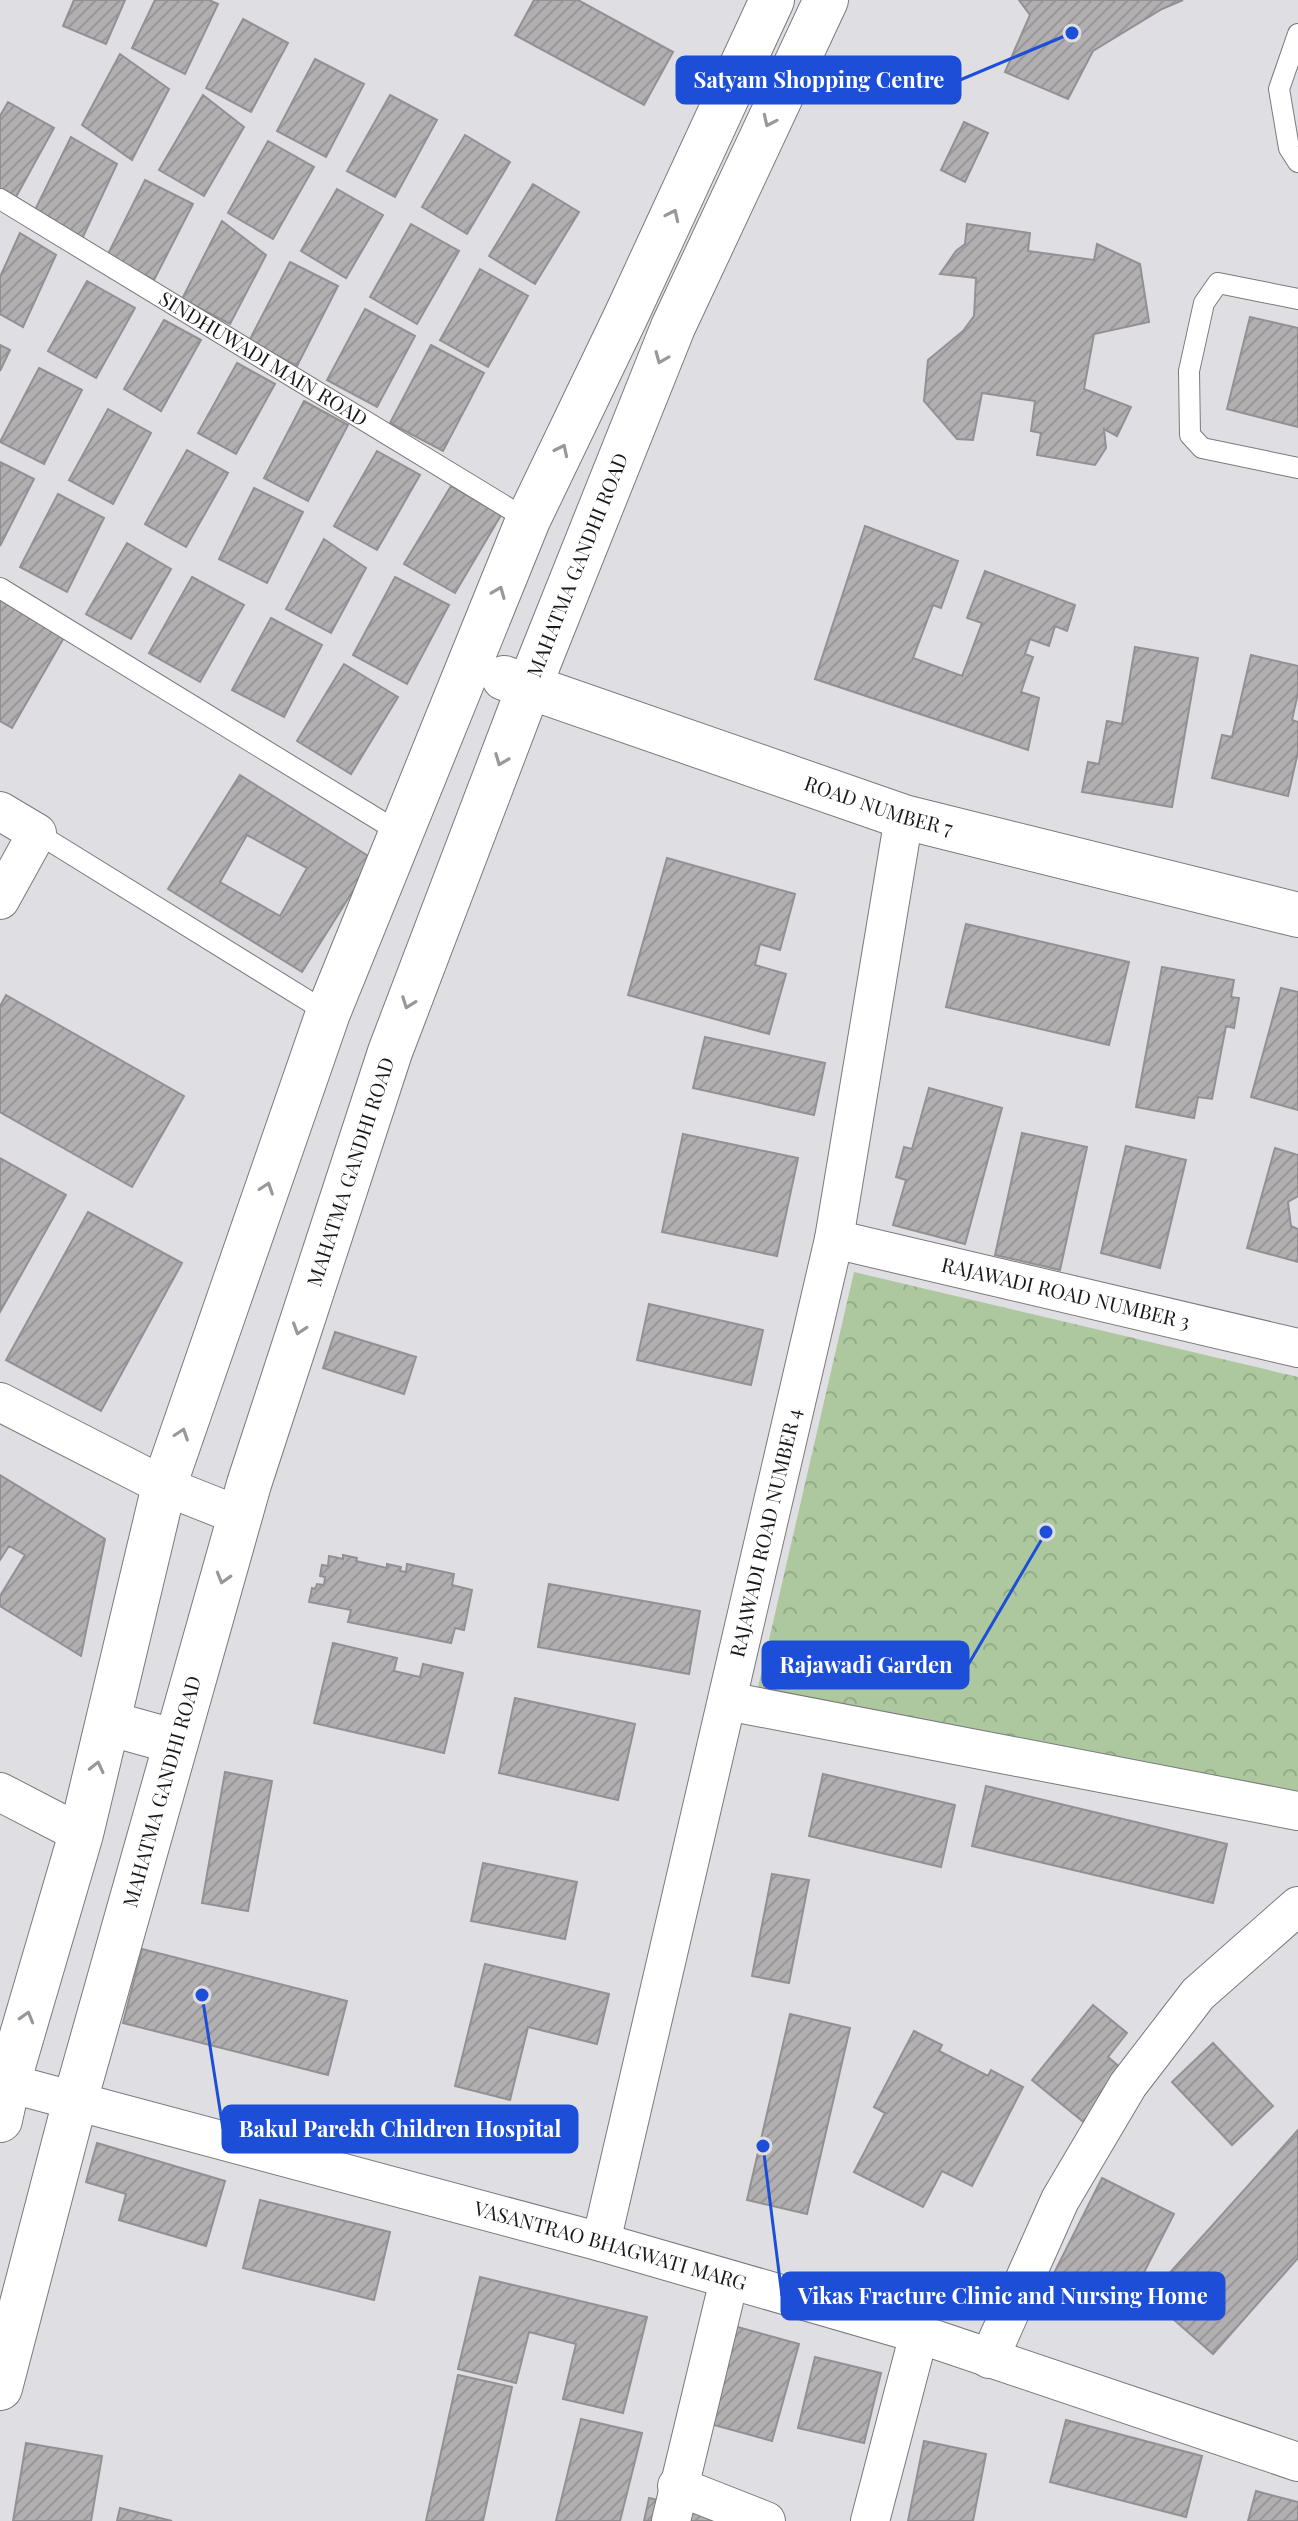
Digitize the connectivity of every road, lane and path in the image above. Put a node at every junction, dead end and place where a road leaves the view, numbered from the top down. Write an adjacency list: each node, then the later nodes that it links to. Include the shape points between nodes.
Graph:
1 (772, 0): 8 (street, one-way to 1)
2 (826, 0): 11 (street, MAHATMA GANDHI ROAD, one-way to 11, via 673,327)
3 (1298, 34): 4 (lane, via 1279,89 1289,148)
4 (1298, 162)
5 (0, 199): 8 (lane, SINDHUWADI MAIN ROAD)
6 (1298, 299): 7 (lane, via 1218,283 1204,303 1189,371 1190,435 1202,448)
7 (1298, 468)
8 (528, 520): 10 (street, one-way to 8)
9 (0, 588): 15 (lane)
10 (470, 664): 11 (street, ROAD NUMBER 7); 15 (street)
11 (529, 687): 13 (street, ROAD NUMBER 7); 23 (street, MAHATMA GANDHI ROAD, one-way to 23, via 390,1052)
12 (0, 811): 14 (street)
13 (904, 817): 17 (street, ROAD NUMBER 7); 19 (street, RAJAWADI ROAD NUMBER 4)
14 (37, 833): 16 (street); 18 (lane)
15 (402, 834): 18 (street)
16 (0, 900)
17 (1298, 915)
18 (328, 1013): 22 (street, one-way to 18)
19 (834, 1239): 20 (street, RAJAWADI ROAD NUMBER 3); 24 (street, RAJAWADI ROAD NUMBER 4)
20 (1298, 1348)
21 (0, 1402): 22 (street)
22 (164, 1486): 23 (street); 25 (street)
23 (240, 1516): 26 (street, MAHATMA GANDHI ROAD, one-way to 26)
24 (727, 1701): 28 (street); 33 (street, RAJAWADI ROAD NUMBER 4)
25 (108, 1723): 26 (street); 29 (street, one-way to 25)
26 (176, 1742): 32 (street, MAHATMA GANDHI ROAD)
27 (0, 1792): 29 (street)
28 (1298, 1811)
29 (81, 1834): 31 (street, one-way to 29)
30 (1298, 1906): 36 (street, via 1198,1994 1128,2085 1060,2200)
31 (4, 2101): 32 (street, VASANTRAO BHAGWATI MARG)
32 (75, 2101): 33 (street, VASANTRAO BHAGWATI MARG); 37 (street, MAHATMA GANDHI ROAD)
33 (601, 2242): 34 (street, VASANTRAO BHAGWATI MARG)
34 (729, 2280): 35 (street, VASANTRAO BHAGWATI MARG); 39 (street)
35 (919, 2334): 36 (street, VASANTRAO BHAGWATI MARG); 41 (street)
36 (989, 2359): 38 (street, VASANTRAO BHAGWATI MARG)
37 (0, 2385)
38 (1298, 2462)
39 (674, 2504): 40 (street)
40 (766, 2521)
41 (870, 2521)

